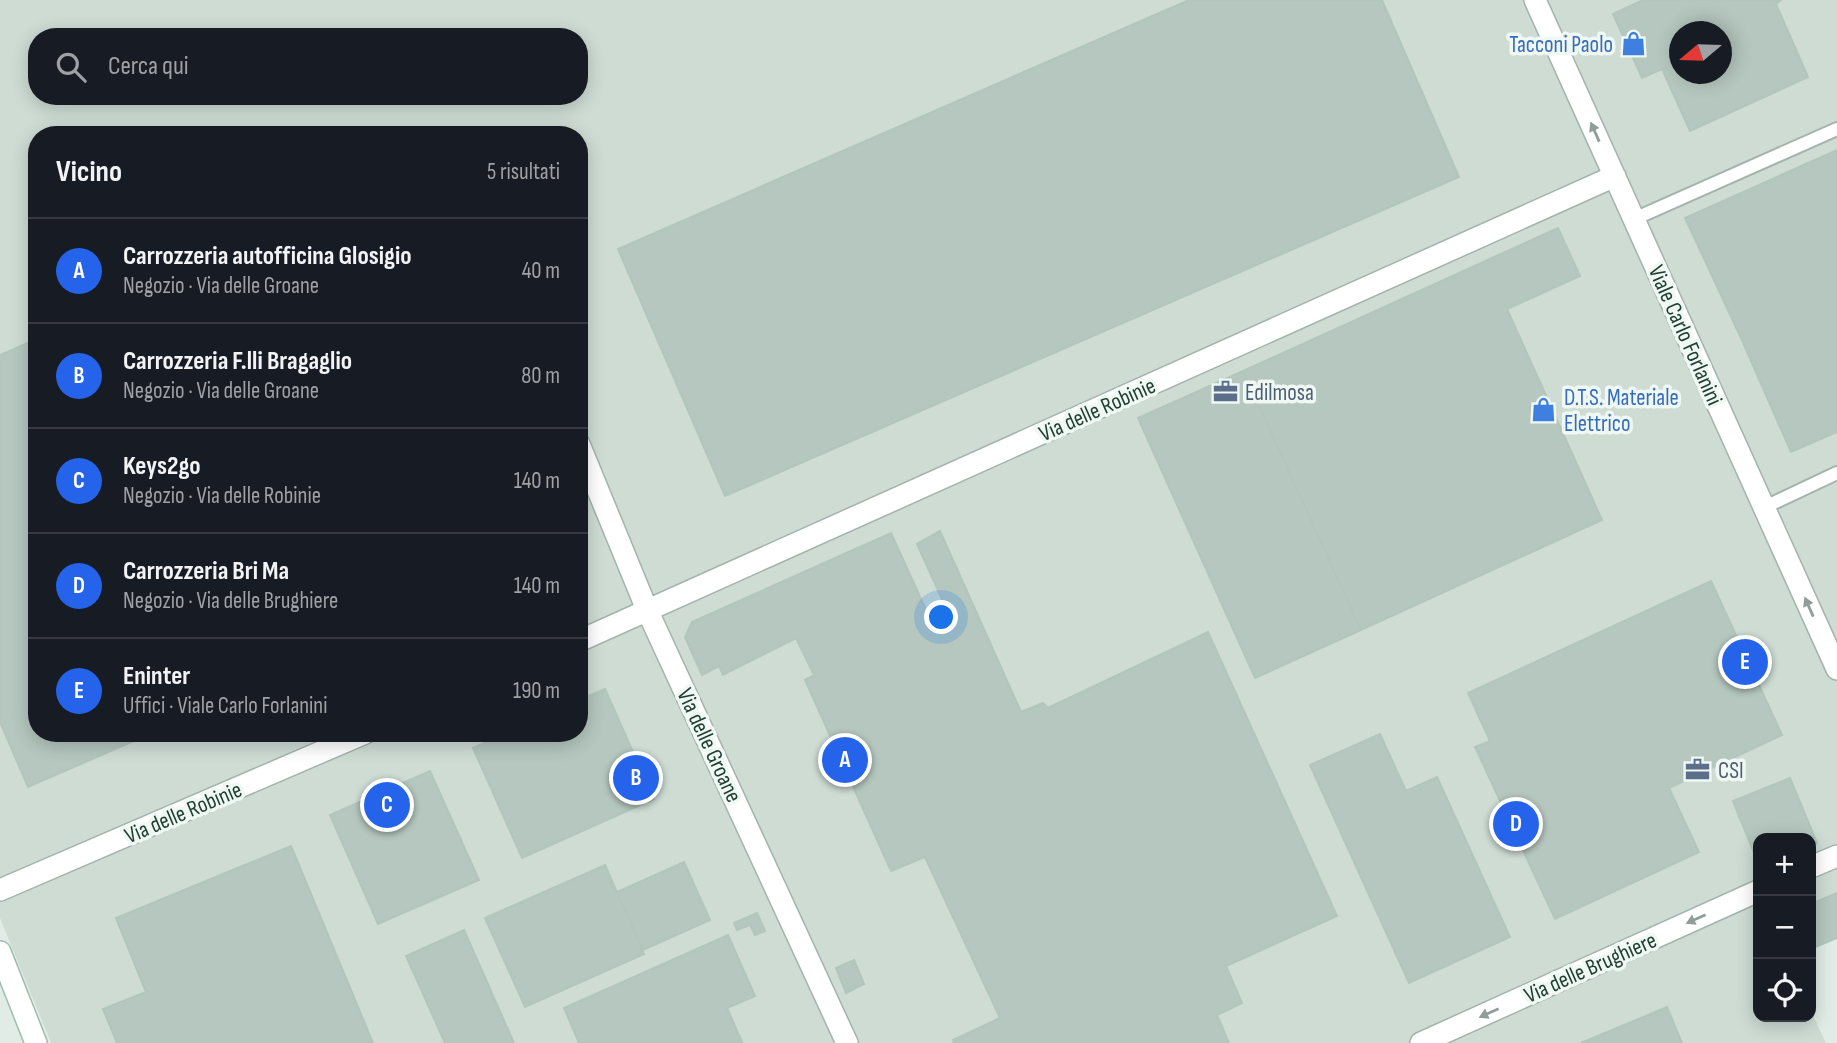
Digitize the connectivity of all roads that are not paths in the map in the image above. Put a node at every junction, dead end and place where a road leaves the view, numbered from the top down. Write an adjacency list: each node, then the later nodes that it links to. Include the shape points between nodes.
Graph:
1 (1535, 0): 3 (street, Viale Carlo Forlanini, one-way to 1)
2 (1837, 129): 4 (lane)
3 (1615, 176): 4 (street, Viale Carlo Forlanini); 8 (street, Via delle Robinie)
4 (1634, 219): 7 (street, Viale Carlo Forlanini)
5 (588, 466): 8 (street, Via delle Groane)
6 (1837, 473): 7 (lane)
7 (1763, 508): 10 (street, Viale Carlo Forlanini, one-way to 7)
8 (648, 612): 9 (street, Via delle Robinie); 18 (street, Via delle Groane)
9 (588, 638)
10 (1837, 669)
11 (344, 742): 14 (street, Via delle Robinie)
12 (1837, 856): 13 (street)
13 (1816, 865)
14 (0, 890)
15 (1753, 893): 19 (street, Via delle Brughiere, one-way to 19)
16 (0, 952): 17 (street)
17 (36, 1043)
18 (847, 1043)
19 (1421, 1043)

